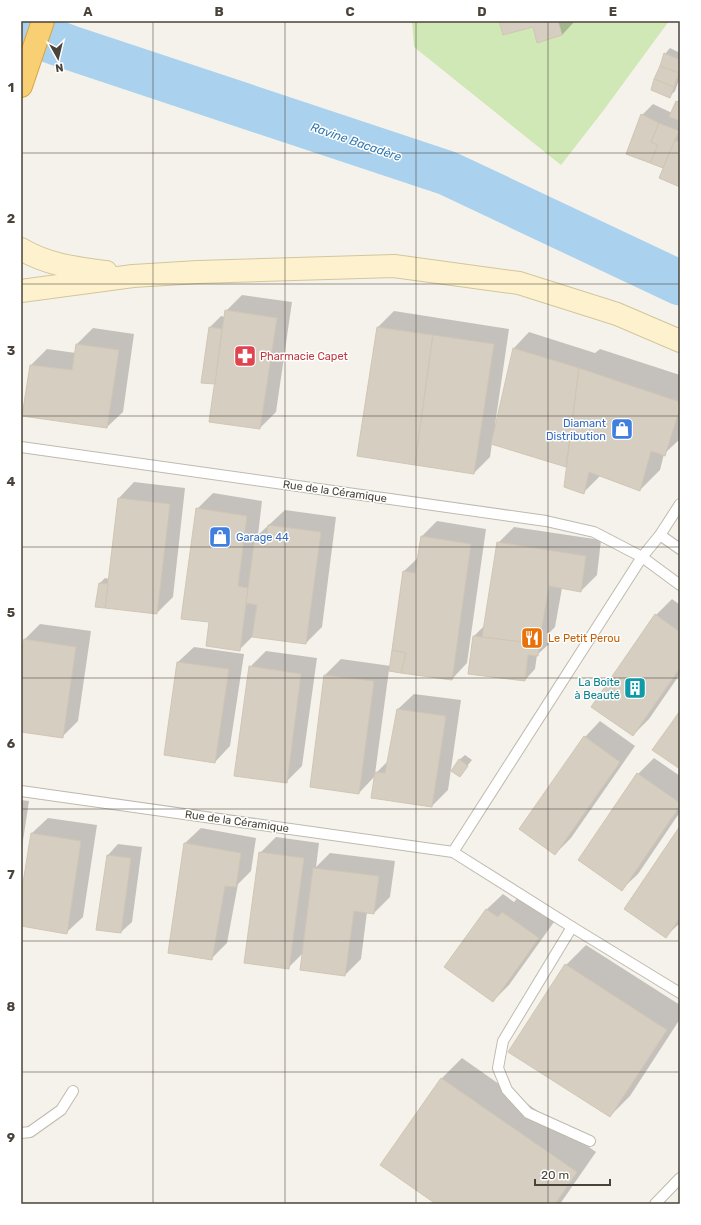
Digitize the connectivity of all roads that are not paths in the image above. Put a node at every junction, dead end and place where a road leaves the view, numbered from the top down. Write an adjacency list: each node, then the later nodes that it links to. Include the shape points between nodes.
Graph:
1 (43, 21): 2 (highway)
2 (21, 86)
3 (21, 249): 4 (street, via 46,261 66,266)
4 (133, 276): 5 (street); 6 (street, via 394,266 519,283 617,314)
5 (21, 291)
6 (680, 341)
7 (21, 447): 11 (lane, Rue de la Céramique, via 546,520 594,532)
8 (680, 504): 9 (lane)
9 (660, 534): 10 (lane); 11 (lane)
10 (680, 549)
11 (642, 557): 12 (lane, Rue de la Céramique); 14 (lane)
12 (680, 585)
13 (21, 791): 14 (lane, Rue de la Céramique)
14 (453, 852): 15 (lane)
15 (572, 927): 16 (lane); 19 (lane, via 504,1041 498,1068 507,1090 528,1112)
16 (680, 993)
17 (73, 1091): 18 (lane, via 61,1110 30,1132)
18 (21, 1133)
19 (590, 1141)
20 (680, 1178): 21 (lane)
21 (655, 1204)

